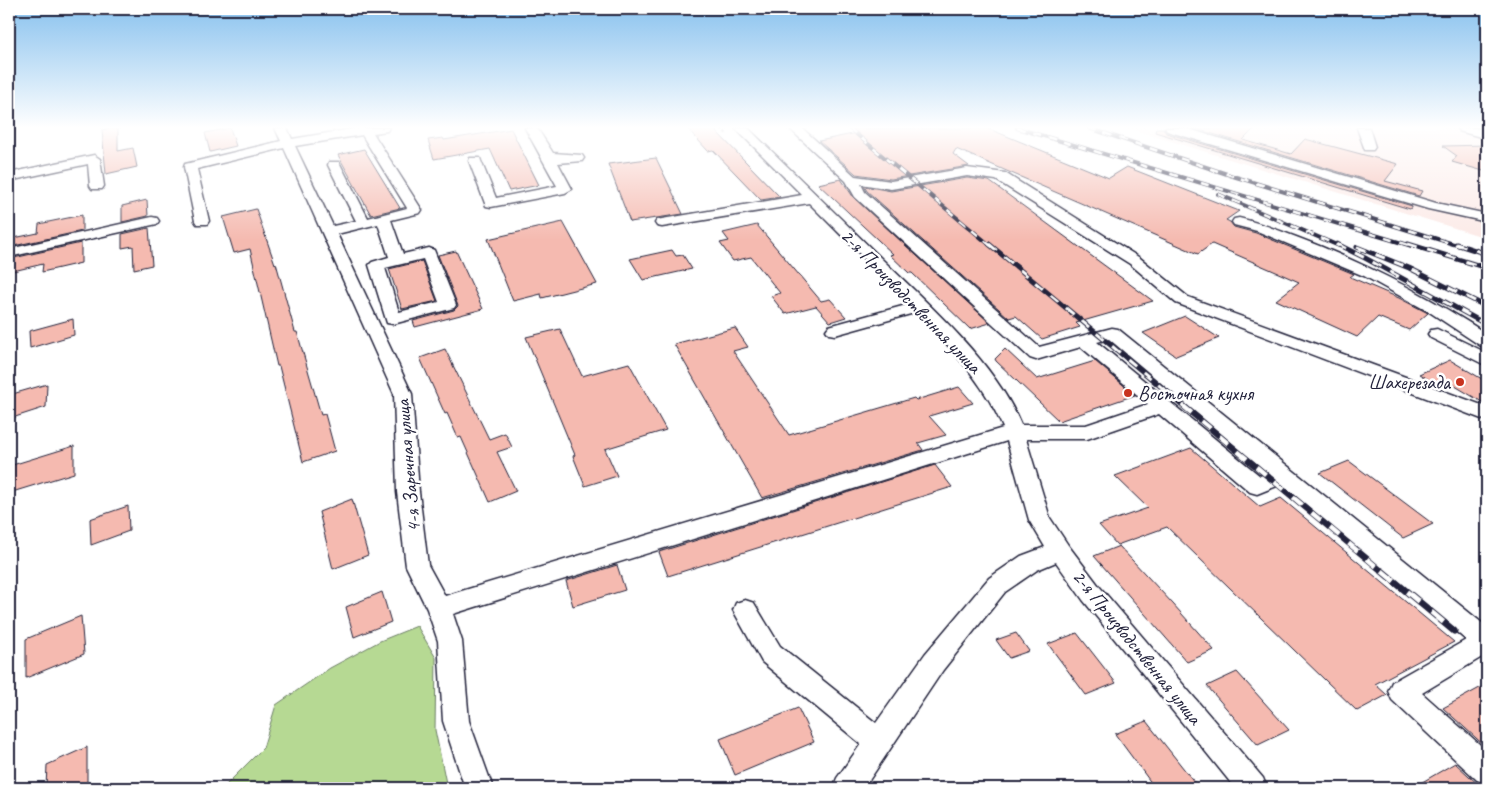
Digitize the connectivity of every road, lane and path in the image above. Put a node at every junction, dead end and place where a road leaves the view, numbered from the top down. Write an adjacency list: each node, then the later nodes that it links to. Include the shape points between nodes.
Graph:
1 (62, 165): 12 (street)
2 (95, 165): 14 (street)
3 (195, 165): 19 (street, via 190,167)
4 (297, 165): 23 (street, 4-я Заречная улица)
5 (334, 165): 21 (street)
6 (393, 165): 16 (street, via 415,210)
7 (477, 165): 8 (street, via 491,203 565,189)
8 (553, 165)
9 (778, 165): 15 (street, 2-я Производственная улица)
10 (836, 165): 13 (street)
11 (1296, 165): 17 (street, via 1433,206)
12 (9, 177)
13 (851, 179): 29 (street, via 860,194 1036,354); 33 (street, via 891,184 968,172 1000,176 1135,261 1182,300)
14 (97, 186)
15 (811, 198): 22 (street); 26 (street, 2-я Производственная улица)
16 (383, 218): 21 (street); 25 (street)
17 (1487, 218)
18 (152, 221): 24 (street)
19 (202, 221)
20 (1239, 222): 30 (street, via 1262,228 1370,273 1438,309)
21 (364, 223): 23 (street)
22 (662, 223)
23 (328, 232): 37 (street, 4-я Заречная улица, via 403,394 408,492 417,566)
24 (9, 253)
25 (398, 260): 25 (street, via 377,265 393,319 448,304 428,252)
26 (921, 306): 27 (street); 34 (street, 2-я Производственная улица, via 979,370 1006,412)
27 (835, 330)
28 (1437, 334): 31 (street)
29 (1085, 341): 32 (street); 35 (street, via 1112,333)
30 (1487, 342)
31 (1487, 360)
32 (1162, 406): 34 (street, via 1087,432); 35 (street, via 1257,486)
33 (1487, 414)
34 (1014, 432): 36 (street, 2-я Производственная улица, via 1040,520); 37 (street)
35 (1284, 475): 39 (street)
36 (1060, 551): 40 (street, via 1029,563 997,585 934,662); 44 (street, 2-я Производственная улица)
37 (439, 608): 42 (street, 4-я Заречная улица, via 450,641 456,721)
38 (745, 610): 40 (street, via 770,654)
39 (1487, 641): 41 (street, via 1402,691)
40 (879, 742): 43 (street)
41 (1487, 770)
42 (479, 788)
43 (847, 788)
44 (1253, 788)

